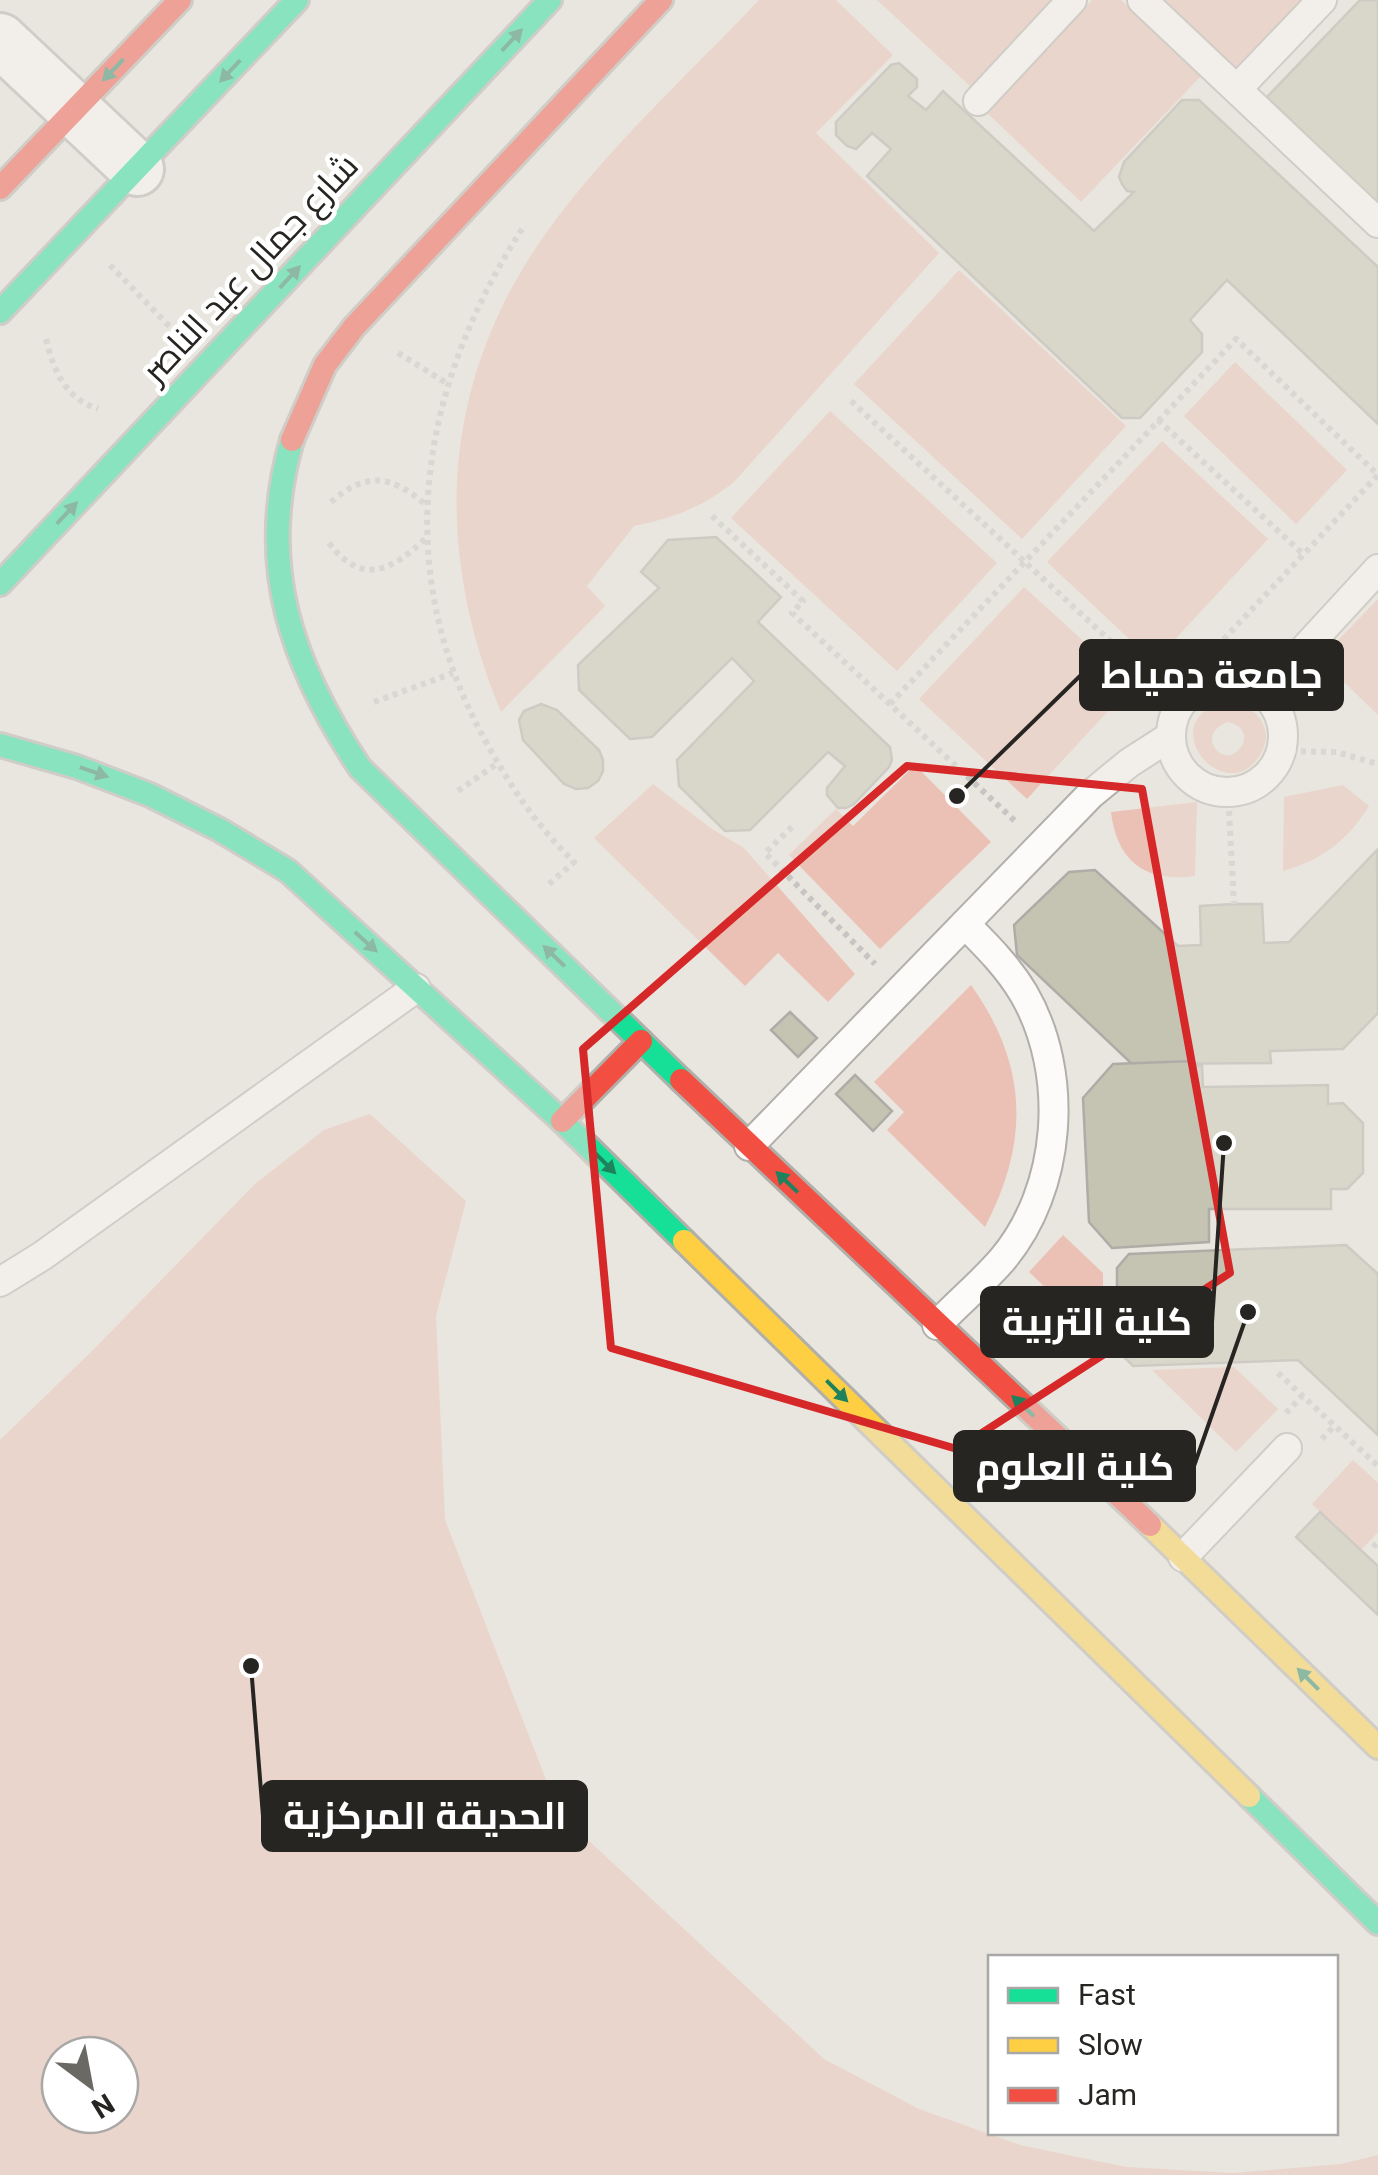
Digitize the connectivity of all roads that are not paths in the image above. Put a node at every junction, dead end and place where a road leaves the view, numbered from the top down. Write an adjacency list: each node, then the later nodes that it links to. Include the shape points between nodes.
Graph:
1 (180, 0): 11 (main road, one-way to 11)
2 (297, 0): 12 (main road, one-way to 12)
3 (550, 0): 17 (main road, شارع جمال عبد الناصر, one-way to 3)
4 (661, 0): 23 (main road, one-way to 4, via 360,768 308,687 280,594 276,547 288,452 323,368)
5 (1072, 0): 10 (lane)
6 (1142, 0): 9 (lane)
7 (1322, 0): 9 (lane)
8 (0, 40): 11 (street)
9 (1237, 89): 14 (lane)
10 (978, 101)
11 (74, 111): 12 (street); 13 (main road)
12 (137, 169): 15 (main road)
13 (0, 188)
14 (1378, 224)
15 (0, 312)
16 (1378, 569): 18 (lane)
17 (0, 584)
18 (1264, 693): 19 (lane, via 1236,680 1204,685 1180,706); 19 (lane, via 1282,720 1281,751 1275,766 1251,786 1228,791 1190,778)
19 (1171, 736): 21 (lane, via 1109,778)
20 (0, 745): 22 (main road, one-way to 22, via 140,789 240,840 288,871)
21 (965, 924): 25 (lane); 27 (lane, via 1025,995 1043,1038 1052,1131 1027,1220 1003,1259)
22 (416, 988): 24 (main road); 26 (lane)
23 (641, 1041): 24 (main road); 25 (main road)
24 (562, 1122): 31 (main road, one-way to 31)
25 (749, 1146): 27 (main road, one-way to 25)
26 (0, 1282)
27 (937, 1324): 29 (main road, one-way to 27)
28 (1287, 1448): 29 (lane)
29 (1182, 1556): 30 (main road, one-way to 29)
30 (1378, 1747)
31 (1378, 1923)

